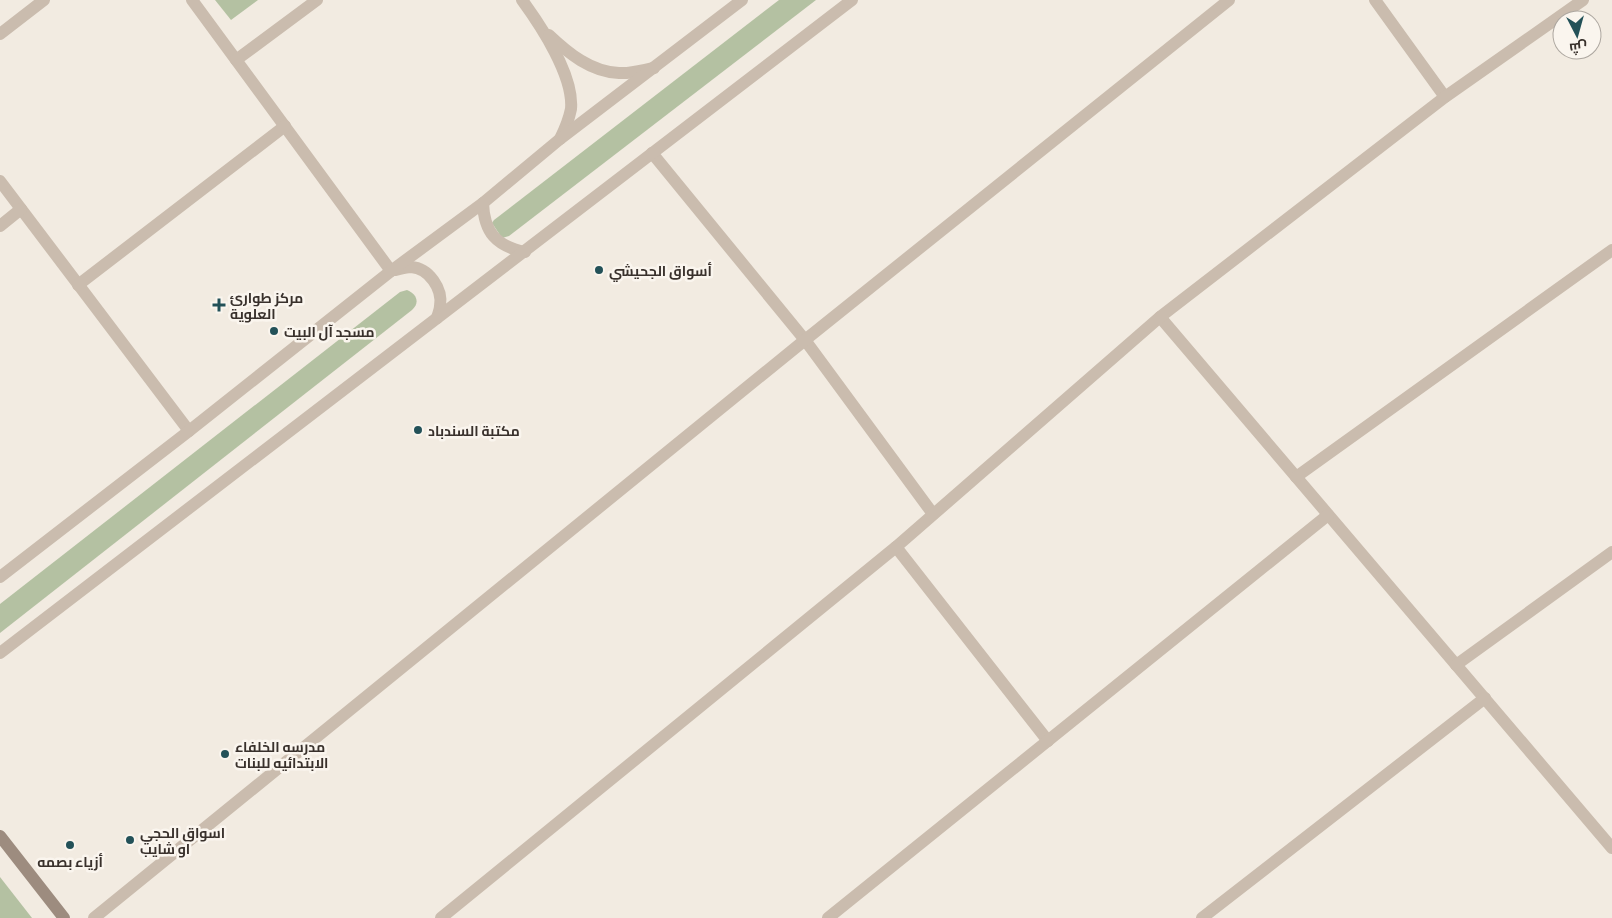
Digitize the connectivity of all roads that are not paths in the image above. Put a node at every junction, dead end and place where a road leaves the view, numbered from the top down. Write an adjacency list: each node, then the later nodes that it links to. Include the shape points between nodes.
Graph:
1 (44, 0): 11 (street)
2 (192, 0): 12 (street)
3 (317, 0): 12 (street)
4 (522, 0): 10 (street)
5 (742, 0): 13 (street)
6 (852, 0): 17 (street)
7 (1229, 0): 28 (street)
8 (1375, 0): 14 (street)
9 (1583, 0): 14 (street)
10 (542, 28): 13 (street, via 575,57 603,71 619,74); 16 (street, via 570,91 570,109)
11 (0, 34)
12 (236, 60): 15 (street)
13 (654, 68): 16 (street)
14 (1445, 97): 26 (street)
15 (285, 126): 24 (street); 25 (street)
16 (560, 138): 19 (street)
17 (652, 154): 23 (street); 28 (street)
18 (0, 181): 20 (street)
19 (483, 204): 23 (street, via 486,227 493,237 502,245); 24 (street)
20 (21, 209): 21 (street); 25 (street)
21 (0, 226)
22 (1612, 250): 30 (street)
23 (525, 252): 27 (street)
24 (391, 271): 27 (street, via 411,267 433,280 440,292); 29 (street)
25 (78, 284): 29 (street)
26 (1160, 317): 30 (street); 31 (street)
27 (437, 318): 36 (street)
28 (805, 340): 31 (street); 43 (street)
29 (189, 431): 35 (street)
30 (1296, 477): 32 (street)
31 (933, 514): 33 (street)
32 (1328, 515): 37 (street); 39 (street)
33 (896, 547): 39 (street); 44 (street)
34 (1612, 552): 37 (street)
35 (0, 577)
36 (0, 653)
37 (1456, 665): 38 (street)
38 (1484, 698): 41 (street); 46 (street)
39 (1048, 741): 45 (street)
40 (0, 836): 42 (main road)
41 (1612, 848)
42 (64, 918)
43 (94, 918)
44 (440, 918)
45 (828, 918)
46 (1202, 918)

